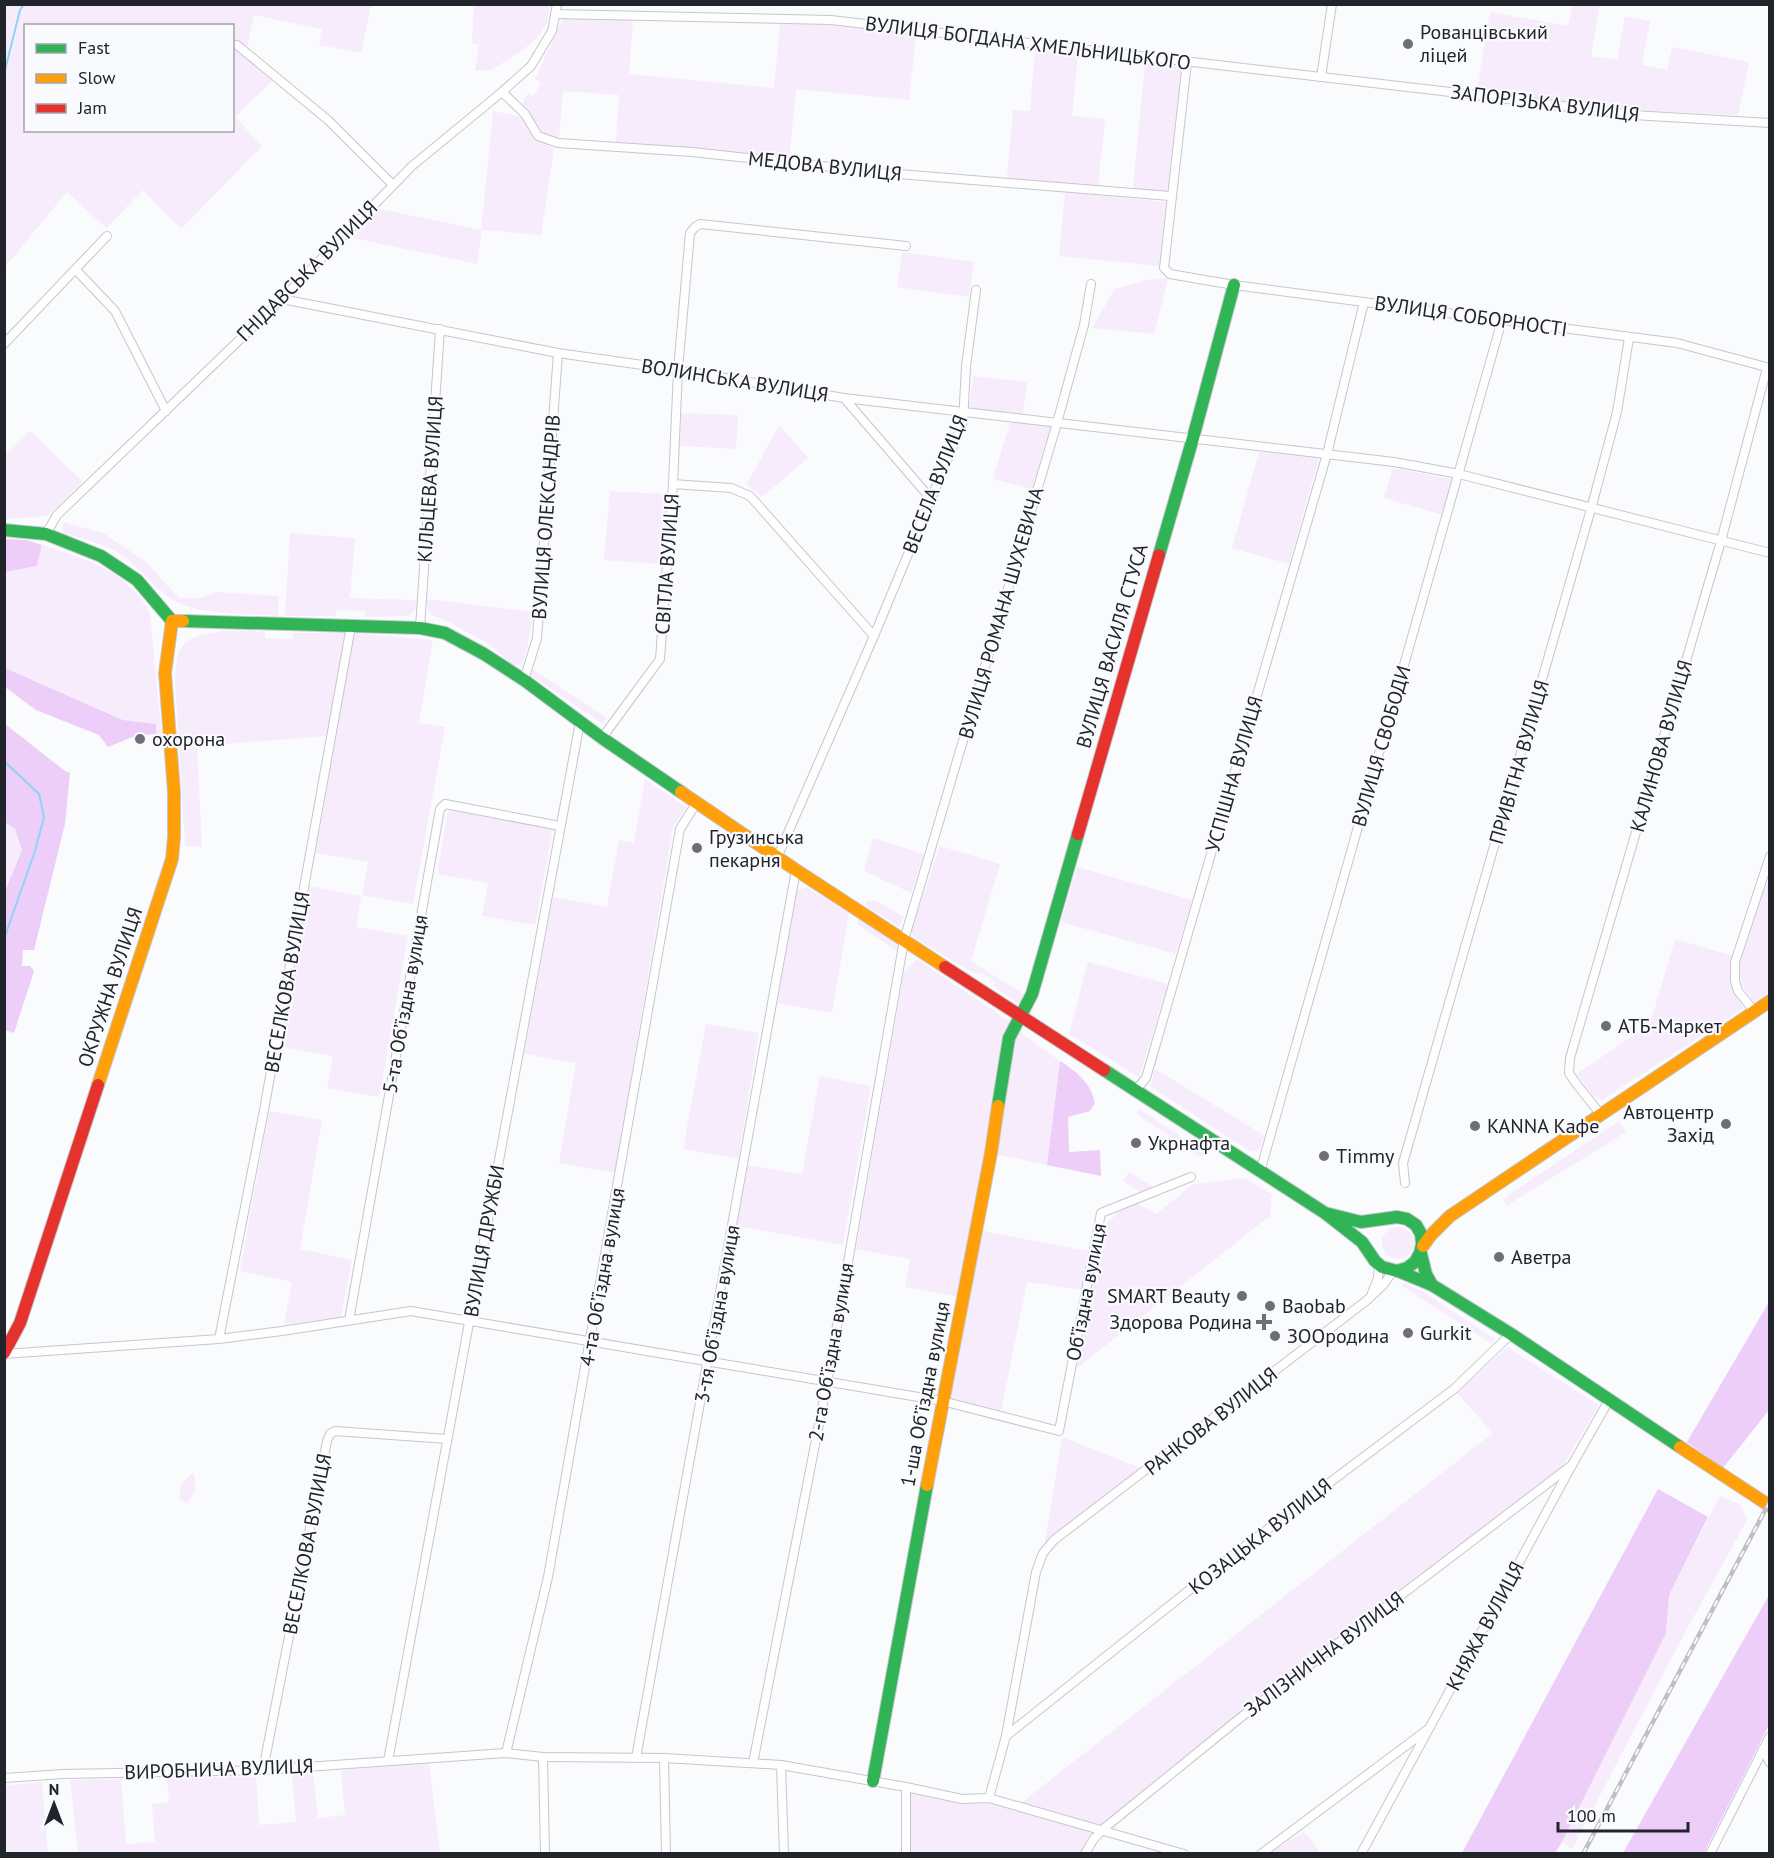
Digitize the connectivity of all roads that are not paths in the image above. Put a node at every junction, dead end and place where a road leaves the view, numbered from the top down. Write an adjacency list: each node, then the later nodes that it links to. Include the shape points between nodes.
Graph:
1 (1332, 4): 5 (street)
2 (556, 9): 4 (street, ВУЛИЦЯ БОГДАНА ХМЕЛЬНИЦЬКОГО, via 831,20); 6 (street, ГНІДАВСЬКА ВУЛИЦЯ, via 552,31 531,66)
3 (237, 45): 8 (street, via 328,120)
4 (1186, 62): 5 (street, ВУЛИЦЯ БОГДАНА ХМЕЛЬНИЦЬКОГО); 9 (street)
5 (1321, 77): 7 (street, ЗАПОРІЗЬКА ВУЛИЦЯ, via 1633,115)
6 (502, 92): 8 (street, ГНІДАВСЬКА ВУЛИЦЯ); 9 (street, МЕДОВА ВУЛИЦЯ, via 525,114 538,136 558,143)
7 (1770, 123)
8 (392, 184): 16 (street, ГНІДАВСЬКА ВУЛИЦЯ)
9 (1170, 196): 14 (street, ВУЛИЦЯ СОБОРНОСТІ, via 1164,268 1170,274)
10 (106, 236): 12 (street)
11 (906, 246): 24 (street, СВІТЛА ВУЛИЦЯ, via 700,224 690,233)
12 (76, 270): 21 (street); 26 (street, via 116,311)
13 (1091, 284): 28 (street, ВУЛИЦЯ РОМАНА ШУХЕВИЧА)
14 (1234, 285): 17 (street, ВУЛИЦЯ СОБОРНОСТІ); 29 (main road, ВУЛИЦЯ ВАСИЛЯ СТУСА)
15 (976, 290): 27 (street, ВЕСЕЛА ВУЛИЦЯ, via 966,366)
16 (282, 298): 19 (street, ВОЛИНСЬКА ВУЛИЦЯ); 26 (street, ГНІДАВСЬКА ВУЛИЦЯ)
17 (1364, 302): 18 (street, ВУЛИЦЯ СОБОРНОСТІ); 30 (street, УСПІШНА ВУЛИЦЯ)
18 (1502, 320): 20 (street, ВУЛИЦЯ СОБОРНОСТІ); 31 (street, ВУЛИЦЯ СВОБОДИ)
19 (440, 329): 22 (street, ВОЛИНСЬКА ВУЛИЦЯ); 41 (street, КІЛЬЦЕВА ВУЛИЦЯ)
20 (1629, 338): 23 (street, ВУЛИЦЯ СОБОРНОСТІ, via 1677,343); 34 (street, ПРИВІТНА ВУЛИЦЯ, via 1617,412)
21 (4, 344)
22 (558, 353): 24 (street, ВОЛИНСЬКА ВУЛИЦЯ); 43 (street, ВУЛИЦЯ ОЛЕКСАНДРІВ, via 537,638)
23 (1768, 368): 37 (street, КАЛИНОВА ВУЛИЦЯ)
24 (678, 370): 25 (street, ВОЛИНСЬКА ВУЛИЦЯ); 32 (street, СВІТЛА ВУЛИЦЯ)
25 (844, 398): 27 (street, ВОЛИНСЬКА ВУЛИЦЯ); 33 (street)
26 (166, 411): 36 (street, ГНІДАВСЬКА ВУЛИЦЯ, via 57,515)
27 (965, 412): 28 (street, ВОЛИНСЬКА ВУЛИЦЯ); 33 (street, ВЕСЕЛА ВУЛИЦЯ)
28 (1057, 423): 29 (street, ВОЛИНСЬКА ВУЛИЦЯ); 51 (street, ВУЛИЦЯ РОМАНА ШУХЕВИЧА)
29 (1193, 438): 30 (street, ВОЛИНСЬКА ВУЛИЦЯ); 54 (main road, ВУЛИЦЯ ВАСИЛЯ СТУСА, via 1032,994)
30 (1327, 454): 31 (street, ВОЛИНСЬКА ВУЛИЦЯ); 55 (street, УСПІШНА ВУЛИЦЯ, via 1146,1078)
31 (1459, 474): 34 (street, ВОЛИНСЬКА ВУЛИЦЯ); 57 (street, ВУЛИЦЯ СВОБОДИ)
32 (673, 484): 42 (street, via 730,488 750,496); 45 (street, СВІТЛА ВУЛИЦЯ, via 660,659)
33 (930, 499): 42 (street, ВЕСЕЛА ВУЛИЦЯ)
34 (1591, 509): 37 (street, ВОЛИНСЬКА ВУЛИЦЯ); 59 (street, ПРИВІТНА ВУЛИЦЯ, via 1403,1163)
35 (4, 531): 36 (main road)
36 (46, 534): 39 (main road, via 101,556 136,580)
37 (1721, 541): 38 (street, ВОЛИНСЬКА ВУЛИЦЯ); 56 (street, КАЛИНОВА ВУЛИЦЯ, via 1570,1058 1569,1073)
38 (1770, 553)
39 (172, 621): 40 (main road); 75 (main road, ОКРУЖНА ВУЛИЦЯ, via 165,678 176,820 172,859 20,1323)
40 (351, 626): 41 (main road); 73 (street, ВЕСЕЛКОВА ВУЛИЦЯ)
41 (420, 628): 43 (main road, via 445,633)
42 (874, 636): 49 (street, ВЕСЕЛА ВУЛИЦЯ)
43 (524, 680): 44 (main road)
44 (580, 722): 45 (main road); 47 (street, ВУЛИЦЯ ДРУЖБИ)
45 (602, 738): 46 (main road)
46 (697, 802): 49 (main road); 74 (street, 4-та Обʼїздна вулиця, via 680,829)
47 (560, 826): 70 (street, 5-та Обʼїздна вулиця, via 445,804 440,809); 71 (street, ВУЛИЦЯ ДРУЖБИ)
48 (1770, 856): 53 (street, via 1735,962 1738,991)
49 (777, 858): 50 (main road)
50 (796, 870): 51 (main road); 76 (street, 3-тя Обʼїздна вулиця)
51 (904, 940): 54 (main road); 77 (street, 2-га Обʼїздна вулиця)
52 (1770, 1001): 53 (main road)
53 (1754, 1011): 56 (main road)
54 (1021, 1017): 55 (main road); 79 (main road, 1-ша Обʼїздна вулиця, via 1009,1038 991,1153)
55 (1135, 1091): 57 (main road)
56 (1601, 1114): 61 (main road)
57 (1260, 1172): 60 (main road)
58 (1191, 1177): 79 (street, Обʼїздна вулиця, via 1101,1213 1059,1431)
59 (1405, 1183)
60 (1325, 1213): 62 (main road, via 1364,1222); 65 (main road)
61 (1450, 1216): 63 (main road); 64 (main road)
62 (1383, 1219): 63 (main road, via 1398,1216); 65 (main road, via 1370,1236)
63 (1422, 1220): 64 (main road)
64 (1422, 1250): 67 (main road, via 1412,1265); 68 (main road)
65 (1370, 1253): 66 (main road)
66 (1379, 1265): 67 (main road); 69 (street, РАНКОВА ВУЛИЦЯ, via 1378,1278)
67 (1396, 1271): 68 (main road); 69 (street, РАНКОВА ВУЛИЦЯ)
68 (1431, 1285): 72 (main road)
69 (1366, 1301): 84 (street, РАНКОВА ВУЛИЦЯ, via 1054,1540 1043,1553 1036,1572)
70 (349, 1320): 71 (street, via 411,1311); 73 (street)
71 (470, 1320): 74 (street); 80 (street, ВУЛИЦЯ ДРУЖБИ)
72 (1511, 1334): 78 (main road); 84 (street, КОЗАЦЬКА ВУЛИЦЯ, via 1454,1389 1232,1556)
73 (219, 1338): 75 (street)
74 (590, 1342): 76 (street); 87 (street, 4-та Обʼїздна вулиця, via 548,1577)
75 (4, 1353)
76 (709, 1360): 77 (street); 89 (street, 3-тя Обʼїздна вулиця)
77 (826, 1383): 79 (street); 92 (street, 2-га Обʼїздна вулиця)
78 (1609, 1400): 81 (street, КНЯЖА ВУЛИЦЯ); 82 (main road)
79 (942, 1401): 97 (main road, 1-ша Обʼїздна вулиця)
80 (447, 1439): 91 (street, ВУЛИЦЯ ДРУЖБИ); 95 (street, ВЕСЕЛКОВА ВУЛИЦЯ, via 335,1431 330,1434)
81 (1572, 1466): 83 (street, КНЯЖА ВУЛИЦЯ); 100 (street, ЗАЛІЗНИЧНА ВУЛИЦЯ, via 1245,1714)
82 (1770, 1506)
83 (1429, 1729): 107 (street); 108 (street, КНЯЖА ВУЛИЦЯ)
84 (1006, 1736): 99 (street)
85 (1770, 1736): 86 (street)
86 (1763, 1749): 93 (street); 109 (street)
87 (506, 1753): 88 (street, ВИРОБНИЧА ВУЛИЦЯ); 91 (street, ВИРОБНИЧА ВУЛИЦЯ)
88 (543, 1757): 89 (street, ВИРОБНИЧА ВУЛИЦЯ); 101 (street)
89 (636, 1758): 90 (street, ВИРОБНИЧА ВУЛИЦЯ)
90 (664, 1758): 92 (street, ВИРОБНИЧА ВУЛИЦЯ); 102 (street)
91 (388, 1761): 95 (street, ВИРОБНИЧА ВУЛИЦЯ)
92 (753, 1763): 94 (street, ВИРОБНИЧА ВУЛИЦЯ)
93 (1770, 1763)
94 (781, 1766): 97 (street, ВИРОБНИЧА ВУЛИЦЯ); 103 (street)
95 (263, 1770): 96 (street, ВИРОБНИЧА ВУЛИЦЯ)
96 (4, 1778)
97 (873, 1781): 98 (street, ВИРОБНИЧА ВУЛИЦЯ)
98 (906, 1787): 99 (street, ВИРОБНИЧА ВУЛИЦЯ, via 963,1799); 104 (street)
99 (989, 1798): 100 (street, ВИРОБНИЧА ВУЛИЦЯ)
100 (1102, 1830): 105 (street, ЗАЛІЗНИЧНА ВУЛИЦЯ); 106 (street, ВИРОБНИЧА ВУЛИЦЯ)
101 (544, 1854)
102 (666, 1854)
103 (784, 1854)
104 (906, 1854)
105 (1085, 1854)
106 (1184, 1854)
107 (1261, 1854)
108 (1361, 1854)
109 (1710, 1854)

